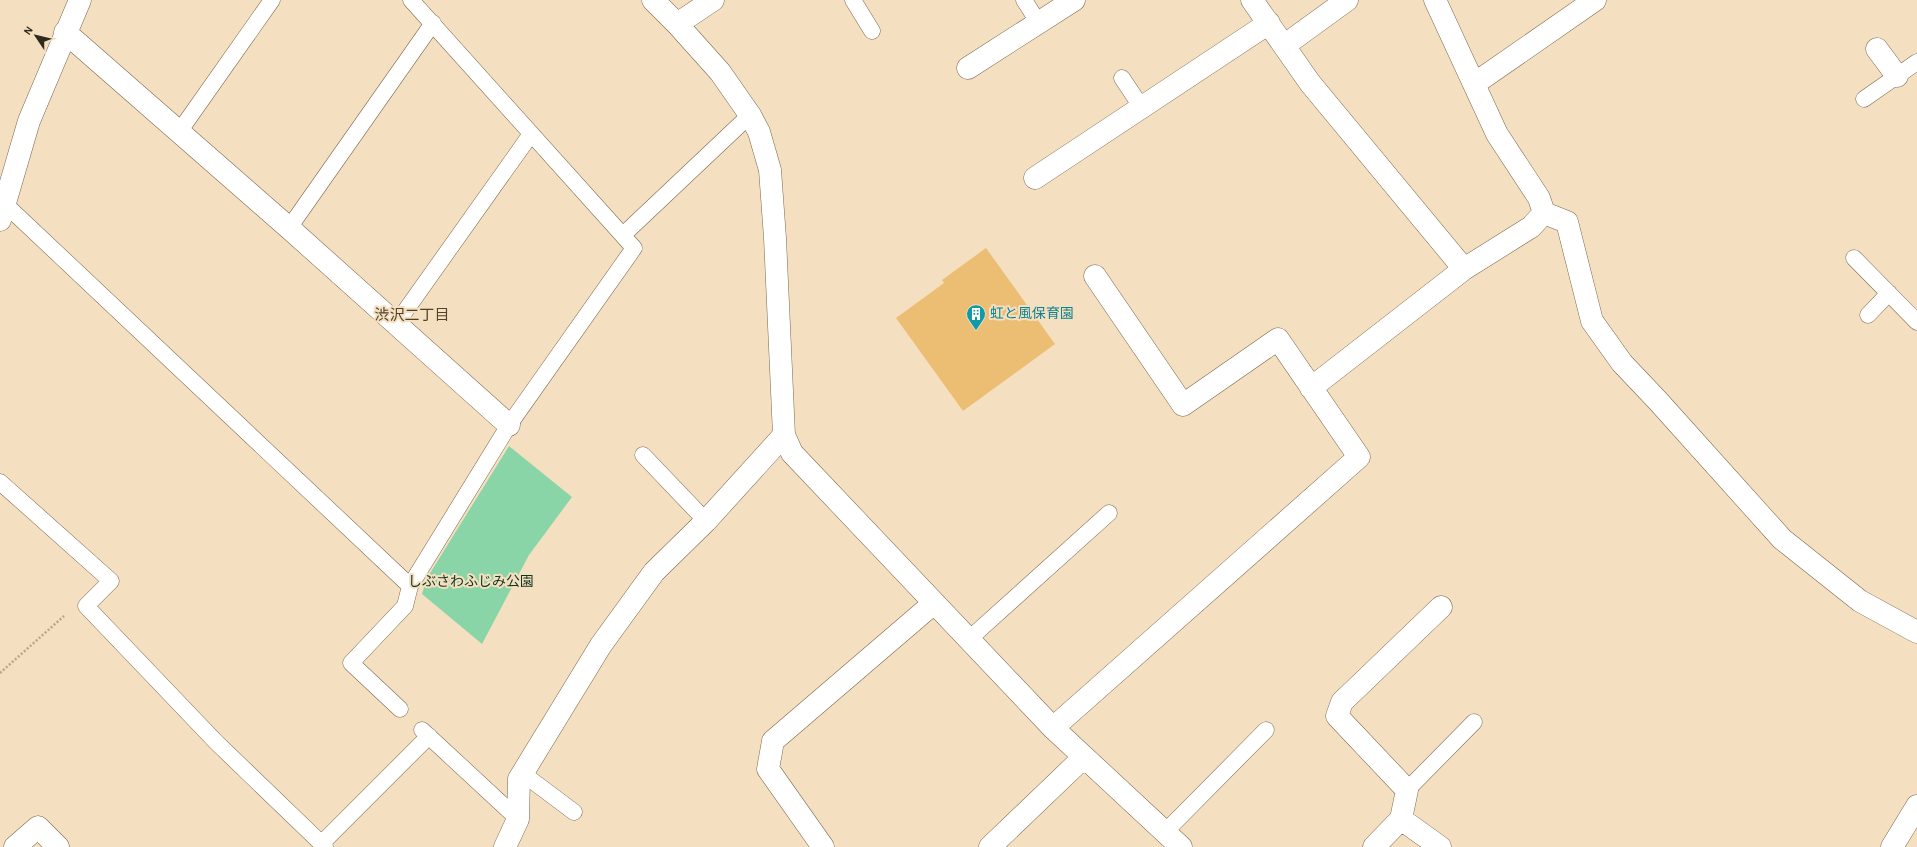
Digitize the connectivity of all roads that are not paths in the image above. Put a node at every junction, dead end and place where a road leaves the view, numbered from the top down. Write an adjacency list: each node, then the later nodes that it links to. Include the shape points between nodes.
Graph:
1 (80, 0): 18 (street)
2 (272, 0): 29 (lane)
3 (411, 0): 14 (lane)
4 (653, 0): 16 (street)
5 (713, 0): 16 (street)
6 (853, 0): 17 (lane)
7 (1024, 0): 13 (lane)
8 (1074, 0): 13 (street)
9 (1252, 0): 15 (street)
10 (1347, 0): 19 (street)
11 (1435, 0): 25 (street)
12 (1595, 0): 25 (street)
13 (1038, 22): 22 (street)
14 (433, 23): 30 (lane); 34 (lane)
15 (1268, 23): 19 (street); 27 (street)
16 (677, 24): 28 (street, via 720,72)
17 (872, 31)
18 (65, 32): 29 (street); 32 (street, via 29,121)
19 (1285, 45): 37 (street, via 1310,83)
20 (1877, 49): 23 (street)
21 (1917, 62): 23 (lane)
22 (968, 68)
23 (1897, 76): 26 (lane)
24 (1122, 78): 27 (lane)
25 (1474, 84): 33 (street, via 1497,134 1539,198)
26 (1864, 99)
27 (1142, 108): 31 (street)
28 (750, 115): 35 (lane); 45 (street, via 759,132 770,170)
29 (179, 132): 34 (street)
30 (531, 134): 35 (lane); 42 (lane)
31 (1035, 178)
32 (3, 212): 50 (lane)
33 (1544, 213): 37 (street, via 1531,227); 53 (street, via 1567,222 1592,321 1622,364 1782,539 1860,601)
34 (289, 228): 42 (street)
35 (623, 235): 44 (lane, via 634,248)
36 (1854, 258): 39 (lane)
37 (1464, 269): 43 (street)
38 (1095, 276): 43 (street, via 1183,405 1278,339)
39 (1889, 293): 40 (lane); 41 (lane)
40 (1868, 314)
41 (1917, 322)
42 (396, 324): 44 (street)
43 (1311, 388): 57 (street, via 1360,457)
44 (509, 425): 50 (lane)
45 (784, 435): 49 (street); 51 (street, via 792,453)
46 (643, 455): 49 (lane)
47 (0, 482): 67 (lane, via 111,581 86,606 216,742)
48 (1109, 513): 54 (lane)
49 (706, 521): 60 (street, via 654,572 601,645)
50 (410, 586): 55 (lane, via 405,606 351,662)
51 (934, 604): 54 (street); 71 (street, via 773,741 768,769)
52 (1441, 607): 61 (street, via 1342,702 1337,716)
53 (1917, 632)
54 (968, 640): 57 (street)
55 (400, 709)
56 (1474, 722): 61 (lane)
57 (1053, 728): 59 (street)
58 (1266, 730): 66 (lane)
59 (1084, 757): 66 (street); 72 (street)
60 (522, 774): 63 (lane); 65 (street, via 519,778)
61 (1407, 790): 64 (street)
62 (1917, 806): 76 (street)
63 (574, 812)
64 (1401, 819): 74 (street); 75 (street)
65 (518, 820): 67 (lane, via 425,733); 70 (street)
66 (1164, 833): 73 (street)
67 (323, 845)
68 (15, 847): 69 (street, via 38,827)
69 (58, 847)
70 (505, 847)
71 (823, 847)
72 (990, 847)
73 (1181, 847)
74 (1374, 847)
75 (1440, 847)
76 (1892, 847)

